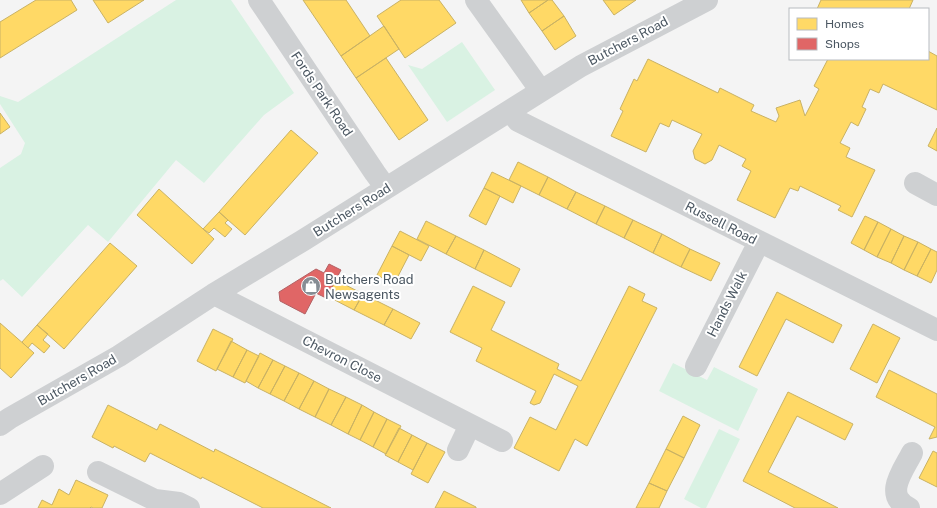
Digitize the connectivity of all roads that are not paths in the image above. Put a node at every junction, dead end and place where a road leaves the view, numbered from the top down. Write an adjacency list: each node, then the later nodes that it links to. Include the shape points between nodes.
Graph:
1 (259, 0): 7 (street, Fords Park Road)
2 (476, 0): 4 (street)
3 (707, 0): 4 (street, Butchers Road, via 581,66)
4 (541, 91): 5 (street, Butchers Road)
5 (510, 111): 7 (street, Butchers Road); 9 (street, Russell Road, via 518,121)
6 (915, 183): 8 (street)
7 (386, 188): 10 (street, Butchers Road)
8 (937, 195)
9 (759, 242): 11 (street, Russell Road); 12 (street, Hands Walk)
10 (214, 294): 13 (street, Chevron Close); 14 (street, Butchers Road, via 119,356)
11 (937, 330)
12 (696, 366)
13 (470, 424): 15 (street, Chevron Close); 16 (street)
14 (0, 425)
15 (502, 441)
16 (458, 450)
17 (912, 453): 23 (street, via 895,488 896,496)
18 (43, 466): 20 (street)
19 (98, 472): 21 (street)
20 (0, 494)
21 (153, 504): 22 (street, via 179,503)
22 (189, 508)
23 (909, 508)

